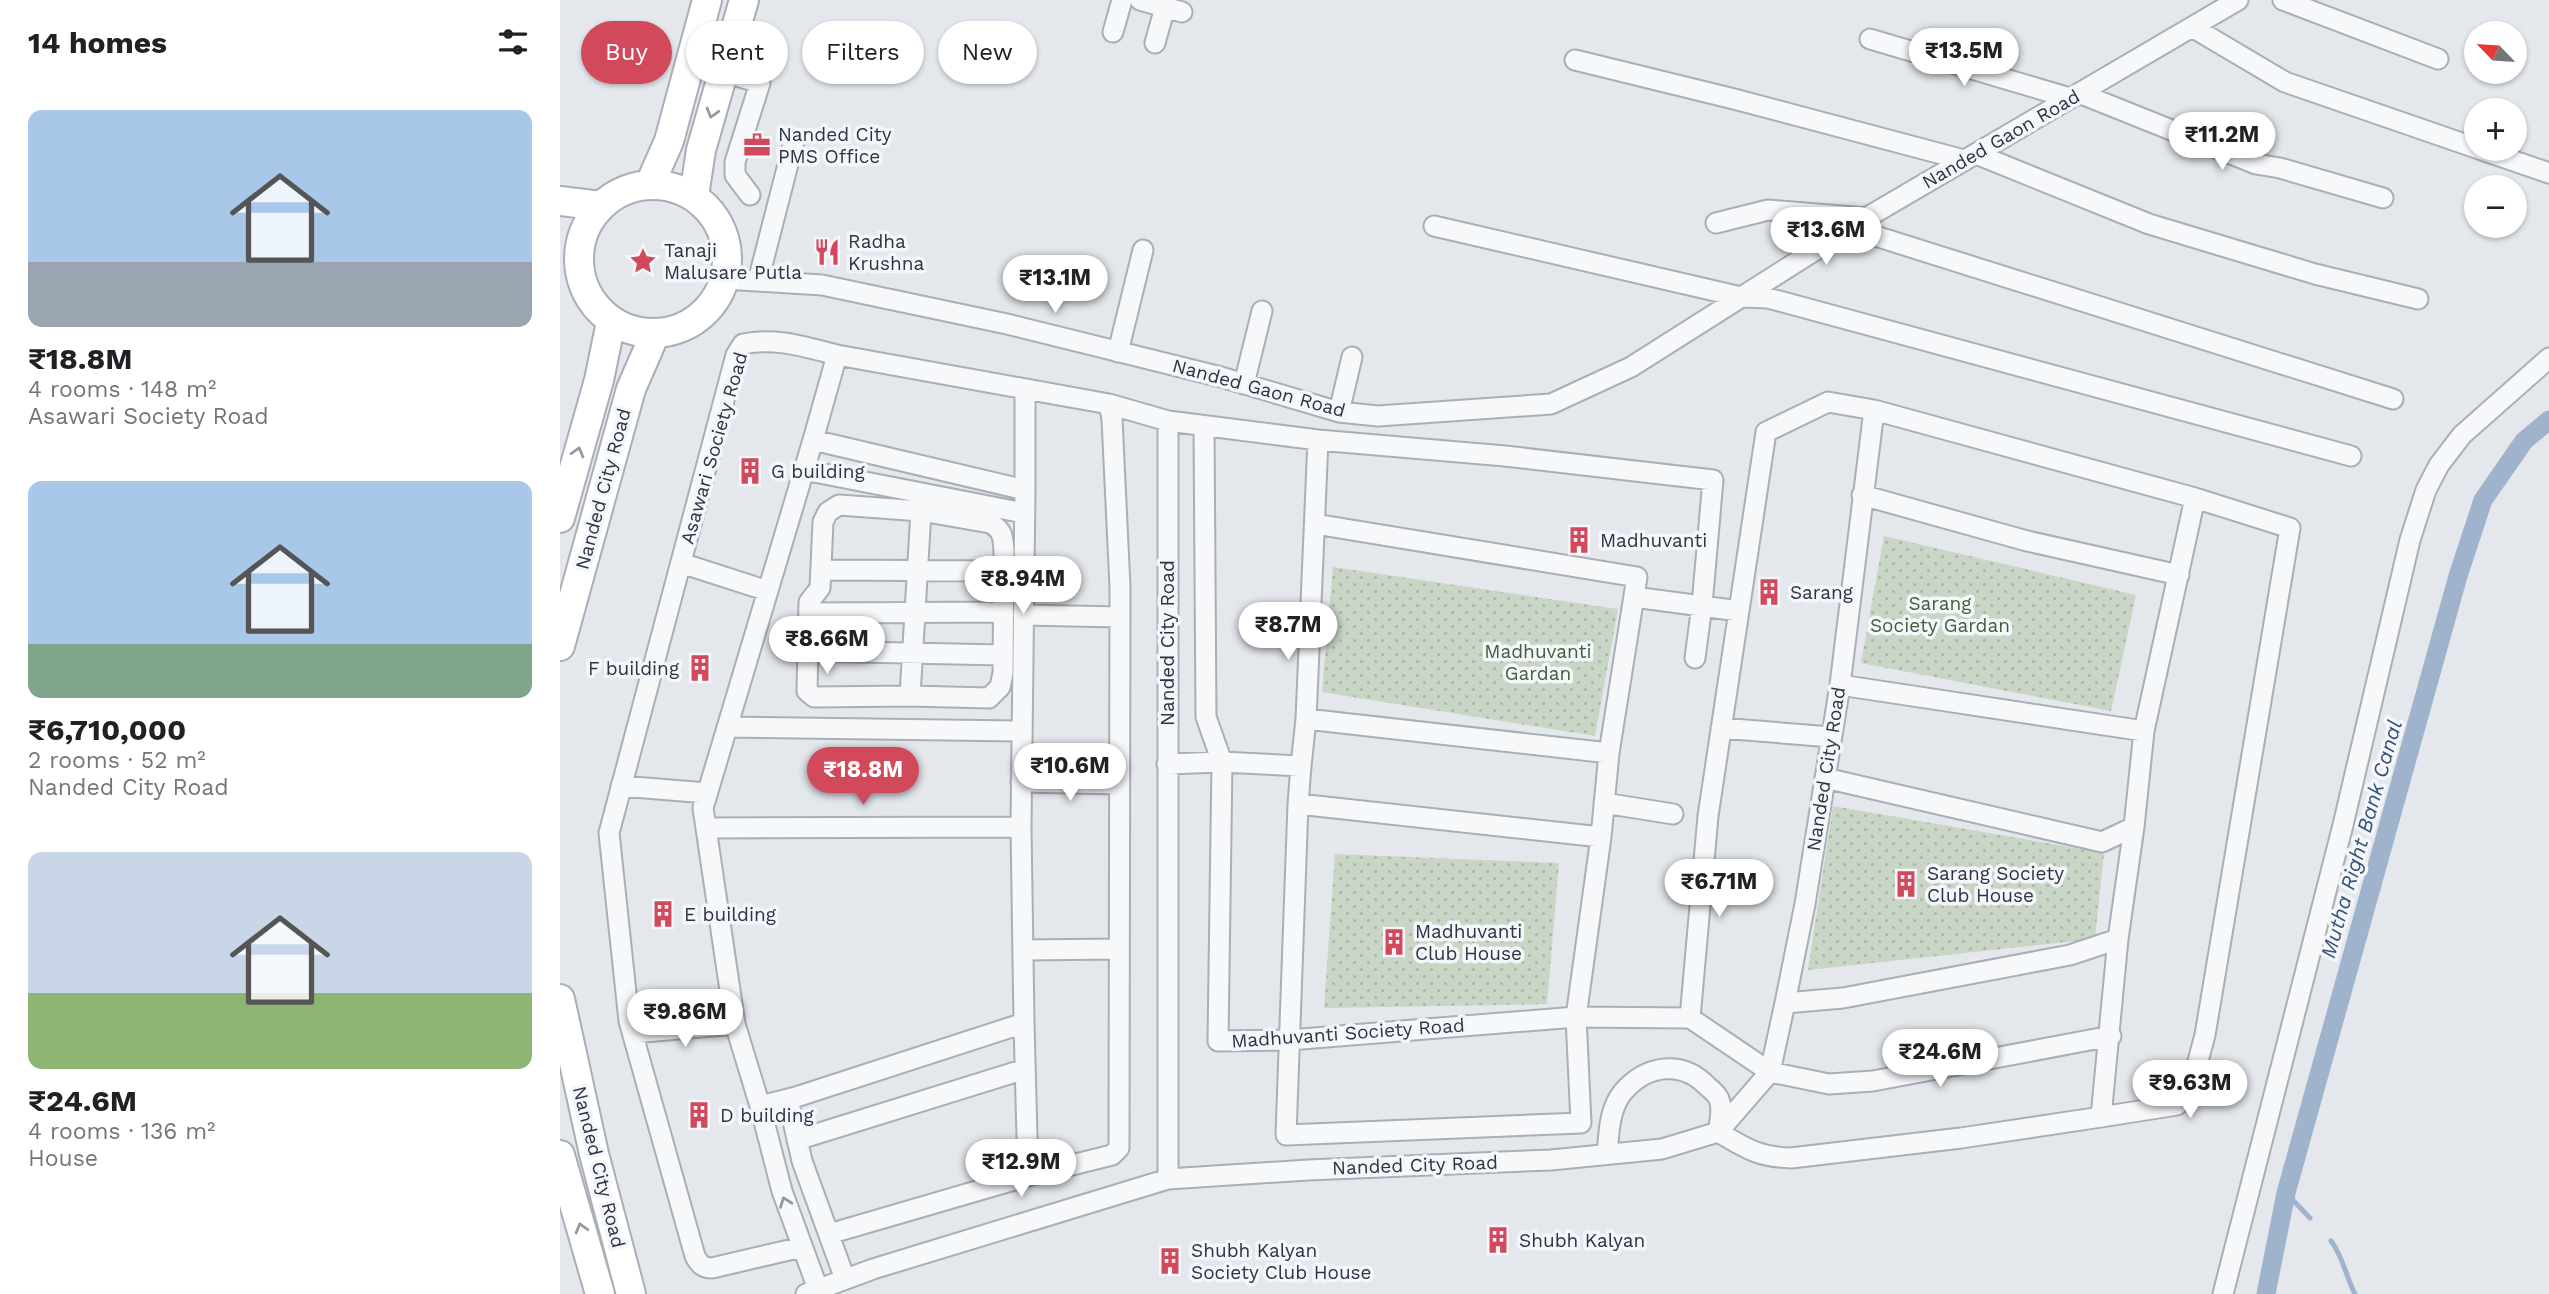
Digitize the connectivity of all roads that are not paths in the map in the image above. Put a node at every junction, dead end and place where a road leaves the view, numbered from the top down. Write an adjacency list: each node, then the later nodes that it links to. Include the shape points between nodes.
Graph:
1 (708, 0): 22 (street, via 669,141)
2 (744, 0): 7 (street)
3 (1122, 0): 9 (street)
4 (1140, 0): 11 (street, via 1173,10)
5 (2238, 0): 8 (street, Nanded Gaon Road)
6 (2283, 0): 12 (street)
7 (738, 21)
8 (2192, 27): 16 (street, Nanded Gaon Road); 18 (street, via 2284,82)
9 (1113, 32)
10 (1870, 39): 16 (street)
11 (1155, 43)
12 (2438, 59)
13 (1575, 60): 19 (street)
14 (720, 84): 24 (street, one-way to 24)
15 (760, 84): 23 (street, via 735,162 735,175)
16 (2074, 96): 19 (street, Nanded Gaon Road); 25 (street, via 2256,164)
17 (794, 141): 34 (street)
18 (2464, 143)
19 (1970, 157): 29 (street, Nanded Gaon Road); 36 (street, via 2149,224 2315,274)
20 (2515, 161): 21 (street)
21 (2549, 173)
22 (650, 184): 24 (street); 27 (street, via 626,189)
23 (750, 195)
24 (694, 196): 33 (street, via 711,212 722,233 727,256)
25 (2383, 198)
26 (560, 201): 27 (street)
27 (601, 206): 31 (street)
28 (1716, 223): 29 (street, via 1768,210)
29 (1858, 223): 35 (street, Nanded Gaon Road); 46 (street)
30 (1434, 226): 35 (street)
31 (571, 237): 38 (street, via 582,285 594,306)
32 (1143, 250): 40 (street)
33 (724, 279): 34 (street, Nanded Gaon Road); 39 (street, via 715,300 699,318)
34 (758, 281): 40 (street, Nanded Gaon Road, via 822,285)
35 (1741, 297): 49 (street, Nanded Gaon Road, via 1631,367 1551,404 1378,416); 54 (street, via 1768,299)
36 (2418, 299)
37 (1262, 311): 44 (street)
38 (611, 322): 39 (street); 61 (street, Nanded City Road, one-way to 38)
39 (655, 334): 77 (street, Nanded City Road, via 631,389)
40 (1118, 352): 44 (street, Nanded Gaon Road)
41 (837, 355): 45 (street, Asawari Society Road); 52 (street); 63 (street, Asawari Society Road, via 785,342 743,344 736,355)
42 (1352, 357): 49 (street)
43 (2549, 358): 135 (street, via 2462,435 2426,490)
44 (1244, 384): 49 (street, Nanded Gaon Road)
45 (1025, 390): 47 (street, Asawari Society Road); 56 (street)
46 (2393, 399)
47 (1109, 404): 50 (street, Asawari Society Road); 76 (street)
48 (1874, 410): 57 (street, Nanded City Road); 58 (street); 71 (street, via 1828,402 1766,432)
49 (1339, 412)
50 (1168, 421): 51 (street, Asawari Society Road); 92 (street, Nanded City Road)
51 (1205, 426): 53 (street, Asawari Society Road); 91 (street, via 1206,717)
52 (813, 440): 55 (street); 56 (street)
53 (1318, 440): 62 (street); 70 (street, via 1713,480)
54 (2351, 456)
55 (804, 470): 59 (street); 68 (street)
56 (1025, 490): 60 (street)
57 (1862, 495): 67 (street, via 2028,541); 82 (street, Nanded City Road)
58 (2195, 498): 67 (street); 122 (street, via 2290,528 2205,1035 2190,1091 2177,1105)
59 (922, 502): 60 (street); 64 (street, via 839,505 828,512 823,522); 65 (street); 66 (street, via 999,528)
60 (1024, 513): 75 (street)
61 (560, 518)
62 (1315, 524): 69 (street, via 1637,577); 84 (street)
63 (681, 563): 68 (street, Asawari Society Road); 97 (street, Asawari Society Road)
64 (821, 570): 65 (street); 74 (street, via 820,588 809,602)
65 (918, 570): 66 (street); 72 (street)
66 (1004, 571): 73 (street)
67 (2179, 575): 88 (street)
68 (768, 591): 85 (street)
69 (1634, 597): 70 (street); 90 (street)
70 (1702, 606): 71 (street); 81 (street)
71 (1739, 611): 86 (street)
72 (915, 612): 73 (street); 74 (street); 79 (street)
73 (1003, 612): 80 (street)
74 (809, 613): 78 (street)
75 (1023, 615): 76 (street); 87 (street)
76 (1120, 617): 96 (street)
77 (560, 646)
78 (808, 652): 79 (street); 83 (street, via 807,691 814,698)
79 (913, 654): 80 (street); 83 (street)
80 (1003, 655): 83 (street, via 1000,687 989,698)
81 (1695, 658)
82 (1840, 685): 88 (street); 89 (street, Nanded City Road)
83 (910, 696)
84 (1306, 719): 90 (street); 93 (street)
85 (727, 727): 87 (street); 98 (street)
86 (1721, 728): 89 (street); 112 (street, via 1708,816)
87 (1022, 731): 95 (street)
88 (2144, 731): 103 (street)
89 (1831, 737): 94 (street, Nanded City Road)
90 (1609, 753): 99 (street)
91 (1222, 762): 92 (street); 93 (street); 117 (street, Madhuvanti Society Road, via 1218,1041)
92 (1167, 764): 128 (street, Nanded City Road)
93 (1301, 766): 100 (street)
94 (1825, 778): 103 (street, via 2102,842); 110 (street, Nanded City Road)
95 (1021, 782): 96 (street); 102 (street)
96 (1119, 784): 107 (street)
97 (621, 786): 98 (street); 115 (street, Asawari Society Road, via 609,833)
98 (707, 793): 104 (street, via 703,808)
99 (1604, 803): 101 (street); 105 (street)
100 (1298, 804): 105 (street); 117 (street)
101 (1673, 814)
102 (1021, 827): 104 (street); 108 (street)
103 (2134, 827): 106 (street)
104 (706, 828): 114 (street)
105 (1601, 837): 111 (street)
106 (2118, 939): 110 (street, via 2070,955 1843,998); 116 (street)
107 (1119, 949): 108 (street); 127 (street, via 1119,1148 1112,1155)
108 (1023, 950): 113 (street)
109 (560, 999): 134 (street, Nanded City Road)
110 (1785, 1003): 119 (street, Nanded City Road)
111 (1576, 1017): 112 (street, Madhuvanti Society Road); 117 (street, Madhuvanti Society Road); 117 (street, via 1581,1123 1286,1135)
112 (1690, 1018): 119 (street)
113 (1024, 1023): 118 (street); 120 (street)
114 (735, 1024): 115 (street); 121 (street)
115 (633, 1033): 130 (street, Asawari Society Road, via 698,1263 712,1268)
116 (2111, 1036): 119 (street, via 1873,1081 1829,1084); 122 (street)
117 (1289, 1041)
118 (1026, 1069): 124 (street); 127 (street)
119 (1770, 1072): 123 (street, Nanded City Road)
120 (788, 1099): 121 (street); 124 (street)
121 (760, 1106): 130 (street, one-way to 121, via 778,1181)
122 (2101, 1117): 123 (street, via 1791,1158 1751,1152)
123 (1718, 1132): 125 (street, Nanded City Road, via 1662,1149); 125 (street, via 1719,1099 1698,1076 1663,1069 1646,1074 1623,1092 1611,1115)
124 (797, 1140): 129 (street)
125 (1607, 1154): 128 (street, Nanded City Road)
126 (560, 1155): 133 (street, Nanded City Road, one-way to 126)
127 (1028, 1176): 129 (street)
128 (1168, 1179): 131 (street, Nanded City Road)
129 (829, 1234): 131 (street)
130 (802, 1247): 132 (street)
131 (845, 1279): 132 (street, Nanded City Road)
132 (812, 1291)
133 (600, 1294)
134 (631, 1294)
135 (2223, 1294)

